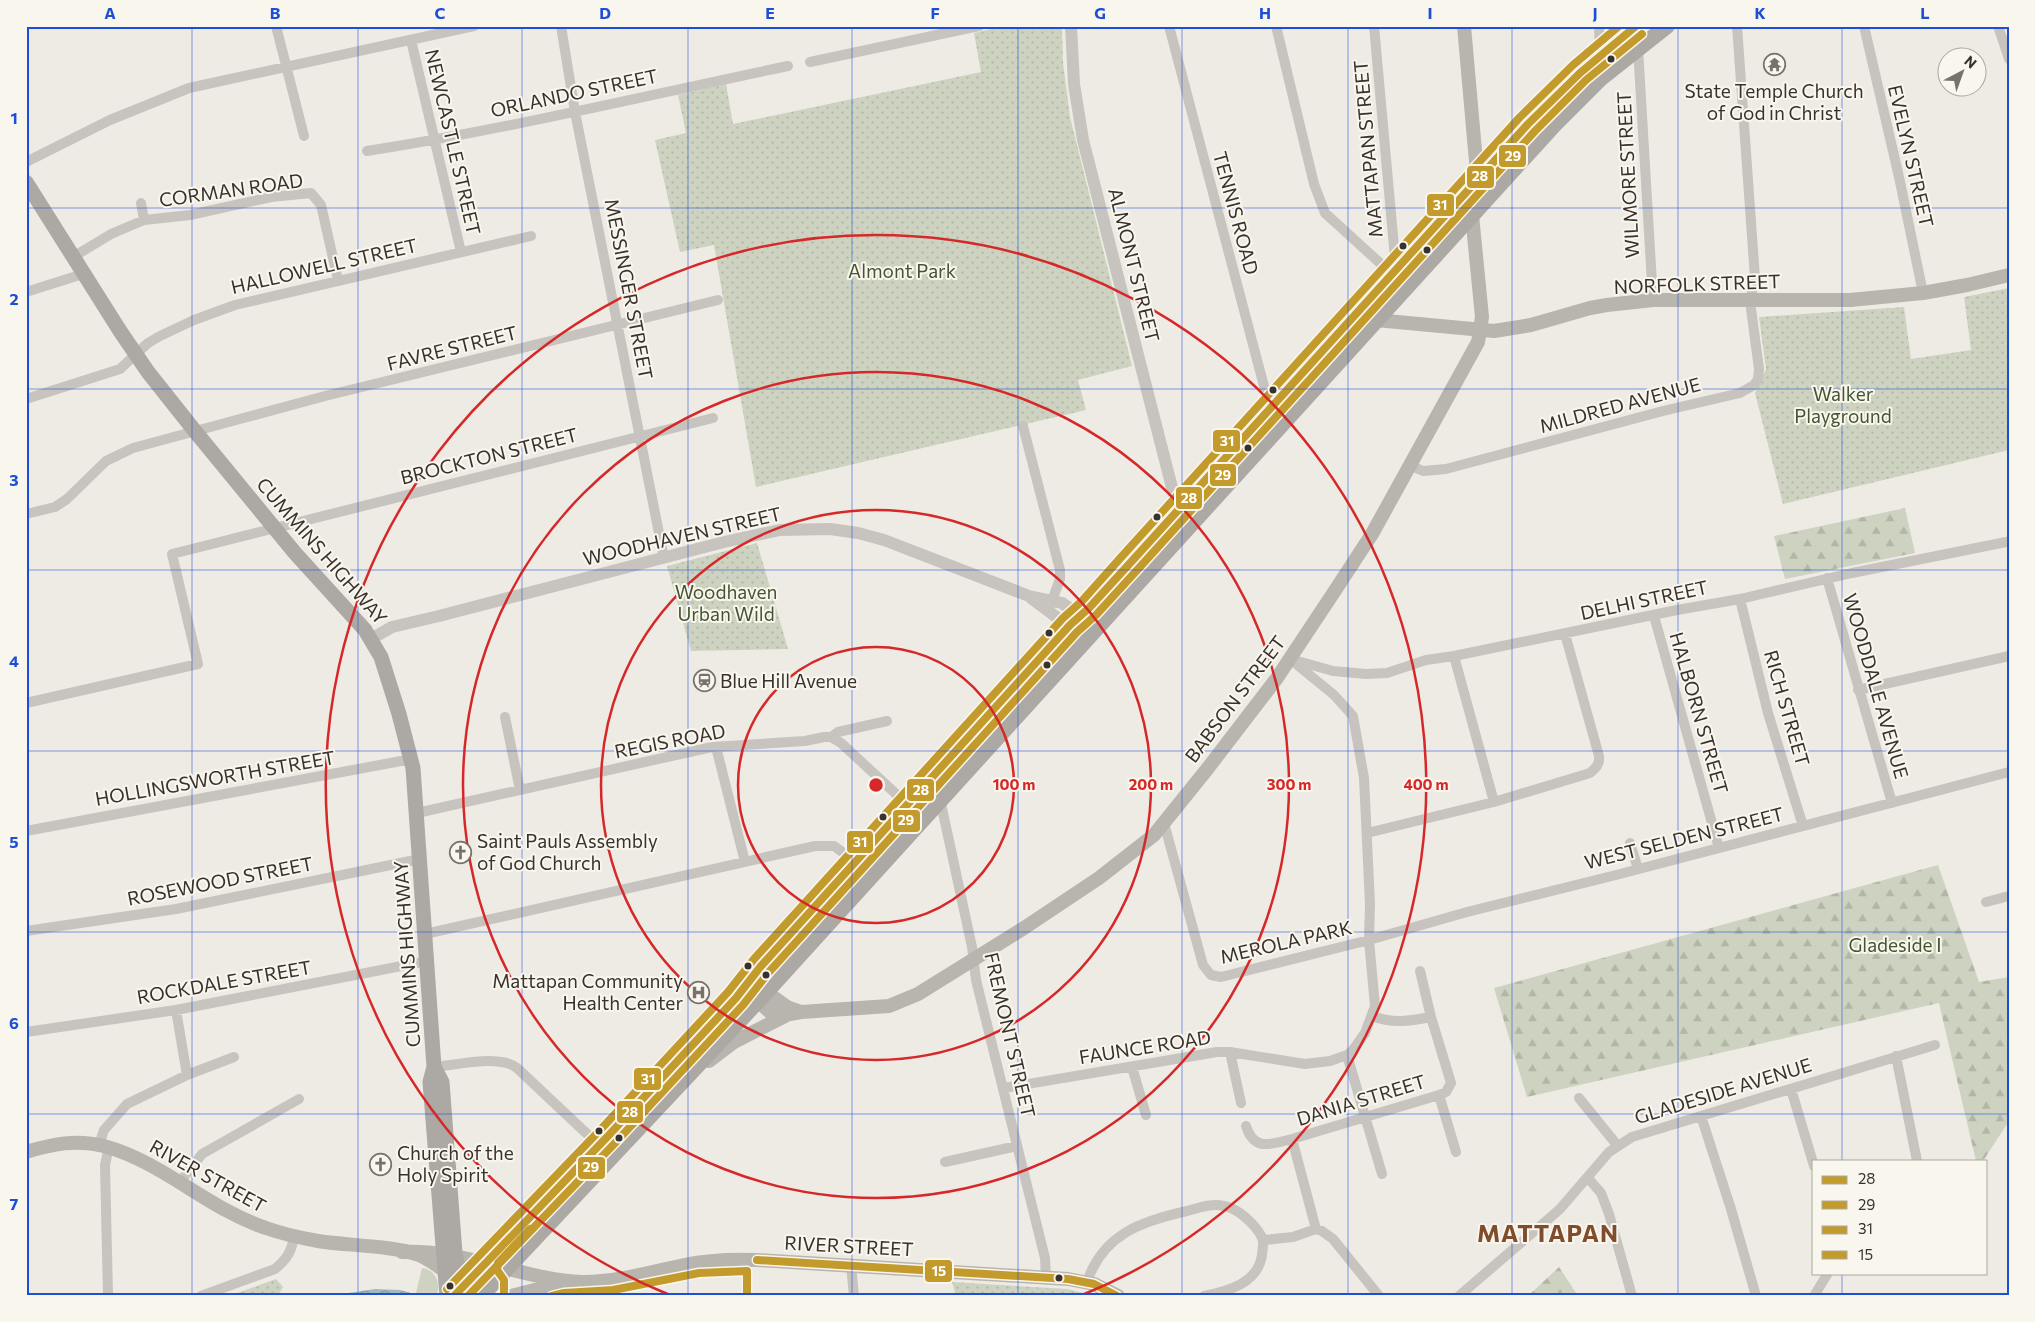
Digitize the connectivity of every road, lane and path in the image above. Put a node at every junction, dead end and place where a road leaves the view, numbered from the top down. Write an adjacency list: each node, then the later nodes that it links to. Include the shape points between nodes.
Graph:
1 (276, 26): 21 (street)
2 (474, 26): 16 (street)
3 (561, 26): 23 (street, MESSINGER STREET)
4 (978, 26): 20 (street)
5 (1071, 26): 57 (street, ALMONT STREET, via 1074,84 1083,140)
6 (1169, 26): 51 (street, TENNIS ROAD)
7 (1276, 26): 36 (street, via 1314,184 1325,212)
8 (1374, 26): 36 (street, MATTAPAN STREET)
9 (1464, 26): 28 (main road, BABSON STREET)
10 (1598, 26): 18 (street)
11 (1636, 26): 18 (highway)
12 (1668, 26): 17 (highway)
13 (1736, 26): 44 (street, via 1755,278)
14 (1864, 26): 41 (street, EVELYN STREET)
15 (1998, 26): 19 (street)
16 (410, 40): 21 (street); 25 (street, NEWCASTLE STREET)
17 (1638, 48): 31 (highway, via 1581,97); 43 (street, WILMORE STREET)
18 (1600, 54): 28 (highway, via 1558,93)
19 (2009, 59)
20 (810, 62)
21 (285, 66): 24 (street); 27 (street, via 189,88 110,120)
22 (788, 66): 23 (street, ORLANDO STREET)
23 (575, 112): 25 (street, ORLANDO STREET); 47 (street, MESSINGER STREET)
24 (304, 136)
25 (434, 140): 26 (street, ORLANDO STREET); 34 (street, NEWCASTLE STREET)
26 (366, 151)
27 (26, 162)
28 (1478, 179): 31 (main road, BABSON STREET); 36 (highway)
29 (26, 182): 35 (main road, CUMMINS HIGHWAY)
30 (141, 203): 32 (street)
31 (1476, 211): 46 (highway); 48 (main road, BABSON STREET)
32 (144, 220): 35 (street, CORMAN ROAD, via 111,234); 39 (street, CORMAN ROAD, via 311,193 321,205)
33 (532, 236): 34 (street, HALLOWELL STREET)
34 (461, 252): 39 (street, HALLOWELL STREET)
35 (73, 257): 37 (main road, CUMMINS HIGHWAY)
36 (1394, 272): 45 (highway)
37 (83, 274): 40 (street); 49 (main road, CUMMINS HIGHWAY)
38 (2009, 275): 41 (main road, NORFOLK STREET)
39 (338, 280): 49 (street, HALLOWELL STREET, via 212,312 160,336)
40 (26, 292)
41 (1924, 293): 44 (main road, NORFOLK STREET, via 1850,300)
42 (718, 300): 47 (street, FAVRE STREET)
43 (1653, 300): 44 (main road, NORFOLK STREET); 48 (main road, NORFOLK STREET, via 1590,308 1510,330)
44 (1750, 300): 56 (street, MILDRED AVENUE, via 1758,379 1740,393 1663,410 1446,469 1423,471)
45 (1362, 307): 46 (main road); 51 (highway)
46 (1376, 320): 48 (main road, NORFOLK STREET); 68 (highway)
47 (618, 325): 54 (street, FAVRE STREET); 55 (street, MESSINGER STREET)
48 (1481, 330): 56 (main road, BABSON STREET, via 1460,377)
49 (136, 355): 50 (street, HALLOWELL STREET, via 120,369); 54 (main road, CUMMINS HIGHWAY)
50 (26, 399)
51 (1270, 409): 57 (highway)
52 (713, 418): 55 (street, BROCKTON STREET)
53 (1023, 426): 64 (street, via 1060,570)
54 (194, 430): 58 (street, FAVRE STREET, via 117,454 55,507); 59 (main road, CUMMINS HIGHWAY)
55 (640, 436): 59 (street, BROCKTON STREET); 61 (street, MESSINGER STREET)
56 (1409, 465): 72 (main road, BABSON STREET, via 1372,534)
57 (1178, 511): 66 (highway)
58 (26, 514)
59 (274, 528): 69 (main road, CUMMINS HIGHWAY); 74 (street, BROCKTON STREET, via 172,554 198,664)
60 (2006, 542): 62 (street, DELHI STREET)
61 (664, 558): 64 (street, WOODHAVEN STREET, via 780,530 830,529 884,540); 69 (street, WOODHAVEN STREET, via 392,627)
62 (1827, 578): 63 (street, DELHI STREET); 73 (street, WOODDALE AVENUE)
63 (1740, 599): 65 (street, DELHI STREET); 88 (street, RICH STREET, via 1768,713)
64 (1051, 605): 66 (street, WOODHAVEN STREET, via 1068,606)
65 (1654, 616): 67 (street, DELHI STREET); 92 (street, HALBORN STREET)
66 (1074, 621): 68 (street, WOODHAVEN STREET); 85 (highway)
67 (1565, 634): 70 (street, DELHI STREET); 83 (street, via 1599,761 1596,769)
68 (1090, 637): 82 (highway)
69 (371, 639): 79 (main road, CUMMINS HIGHWAY, via 387,673)
70 (1454, 656): 72 (street, DELHI STREET, via 1426,660 1393,672 1366,674 1333,671); 83 (street)
71 (2009, 656): 73 (street)
72 (1290, 659): 87 (main road, BABSON STREET); 90 (street, via 1334,695 1353,716 1364,778)
73 (1858, 690): 84 (street, WOODDALE AVENUE)
74 (26, 703)
75 (505, 717): 81 (street)
76 (887, 721): 77 (street, REGIS ROAD, via 838,732)
77 (831, 737): 78 (street, REGIS ROAD); 85 (street)
78 (716, 747): 81 (street, REGIS ROAD); 94 (street)
79 (411, 761): 86 (main road, CUMMINS HIGHWAY); 89 (street, HOLLINGSWORTH STREET)
80 (2009, 772): 84 (street, WEST SELDEN STREET)
81 (520, 790): 86 (street, REGIS ROAD)
82 (940, 799): 102 (street, FREMONT STREET); 106 (highway)
83 (1494, 802): 90 (street)
84 (1892, 803): 88 (street, WEST SELDEN STREET)
85 (908, 805): 95 (highway)
86 (417, 813): 93 (main road, CUMMINS HIGHWAY)
87 (1164, 823): 101 (street, MEROLA PARK, via 1202,966 1211,975 1221,977); 102 (main road, BABSON STREET, via 1137,850 1099,878)
88 (1803, 826): 92 (street, WEST SELDEN STREET)
89 (26, 831)
90 (1367, 833): 101 (street)
91 (1630, 843): 96 (street)
92 (1719, 848): 96 (street, WEST SELDEN STREET)
93 (420, 859): 99 (street, ROSEWOOD STREET, via 176,910); 100 (main road, CUMMINS HIGHWAY)
94 (745, 862): 95 (street, via 822,845 839,849); 100 (street)
95 (856, 862): 105 (highway)
96 (1638, 869): 101 (street, WEST SELDEN STREET)
97 (2009, 896): 98 (street)
98 (1986, 902)
99 (26, 931)
100 (425, 934): 103 (main road, CUMMINS HIGHWAY)
101 (1369, 940): 110 (street, via 1375,997)
102 (973, 959): 108 (main road, BABSON STREET, via 918,994 889,1006); 124 (street, FREMONT STREET)
103 (427, 961): 107 (street, ROCKDALE STREET); 121 (main road, CUMMINS HIGHWAY)
104 (1420, 971): 111 (street)
105 (747, 983): 106 (main road); 112 (highway)
106 (762, 996): 108 (main road); 109 (main road, via 774,1014); 114 (highway)
107 (176, 1010): 113 (street, ROCKDALE STREET); 122 (street)
108 (801, 1012): 109 (main road, BABSON STREET)
109 (785, 1016): 123 (main road, via 730,1045)
110 (1372, 1016): 111 (street, via 1402,1022); 117 (street, via 1365,1033)
111 (1431, 1017): 126 (street, DANIA STREET, via 1451,1083)
112 (710, 1026): 114 (highway); 135 (highway)
113 (26, 1032)
114 (723, 1038): 123 (highway)
115 (1935, 1045): 118 (street, GLADESIDE AVENUE)
116 (1230, 1052): 117 (street, FAUNCE ROAD, via 1305,1064); 120 (street, FAUNCE ROAD); 129 (street)
117 (1347, 1055): 131 (street)
118 (1896, 1056): 125 (street, GLADESIDE AVENUE); 143 (street)
119 (234, 1057): 122 (street)
120 (1132, 1066): 124 (street, FAUNCE ROAD); 130 (street)
121 (434, 1067): 135 (street, via 494,1061 508,1063); 152 (main road, CUMMINS HIGHWAY, via 442,1082)
122 (187, 1075): 137 (street, via 127,1104 104,1130)
123 (680, 1084): 141 (highway)
124 (1004, 1088): 138 (street, FREMONT STREET)
125 (1792, 1089): 132 (street, GLADESIDE AVENUE); 142 (street)
126 (1439, 1096): 131 (street, DANIA STREET); 140 (street)
127 (1579, 1098): 136 (street)
128 (299, 1099): 147 (street, via 202,1154)
129 (1240, 1103)
130 (1146, 1115)
131 (1366, 1116): 134 (street, DANIA STREET); 145 (street)
132 (1701, 1116): 136 (street, GLADESIDE AVENUE, via 1648,1130); 173 (street)
133 (1246, 1126): 134 (street, DANIA STREET, via 1249,1136 1259,1143)
134 (1292, 1139): 148 (street)
135 (600, 1145): 141 (street); 153 (highway)
136 (1617, 1145): 146 (street, GLADESIDE AVENUE)
137 (104, 1146): 139 (main road, RIVER STREET, via 61,1143); 147 (main road, RIVER STREET, via 140,1160); 162 (street)
138 (1017, 1146): 144 (street); 158 (street, FREMONT STREET, via 1045,1258)
139 (26, 1152)
140 (1456, 1152)
141 (612, 1157): 155 (highway)
142 (1812, 1160)
143 (1917, 1160)
144 (944, 1162)
145 (1382, 1174)
146 (1588, 1178): 171 (street, GLADESIDE AVENUE, via 1560,1209); 172 (street, via 1604,1200)
147 (180, 1182): 149 (main road, RIVER STREET, via 252,1223)
148 (1316, 1229): 150 (street, via 1292,1237); 170 (street, via 1333,1240)
149 (294, 1236): 151 (main road, RIVER STREET); 163 (street, via 292,1249 275,1269)
150 (1264, 1240): 160 (street, via 1251,1222 1224,1206 1212,1205 1182,1212 1128,1230 1103,1253); 169 (street, via 1258,1268 1242,1284)
151 (402, 1252): 152 (main road, RIVER STREET); 156 (main road, RIVER STREET, via 426,1259)
152 (450, 1255): 153 (main road, RIVER STREET); 156 (main road, CUMMINS HIGHWAY); 161 (main road, CUMMINS HIGHWAY)
153 (487, 1263): 155 (main road, RIVER STREET); 161 (highway)
154 (851, 1265): 158 (main road, RIVER STREET); 159 (main road, RIVER STREET, via 730,1260 611,1280); 167 (street)
155 (507, 1267): 159 (main road, RIVER STREET); 165 (highway)
156 (445, 1271): 164 (main road, CUMMINS HIGHWAY)
157 (1827, 1274): 174 (street)
158 (1046, 1278): 160 (main road, RIVER STREET)
159 (575, 1281): 166 (main road, RIVER STREET)
160 (1087, 1282): 168 (main road, RIVER STREET)
161 (461, 1293)
162 (108, 1296)
163 (201, 1296)
164 (447, 1296)
165 (481, 1296)
166 (511, 1296)
167 (854, 1296)
168 (1118, 1296)
169 (1204, 1296)
170 (1379, 1296)
171 (1460, 1296)
172 (1632, 1296)
173 (1756, 1296)
174 (1814, 1296)

